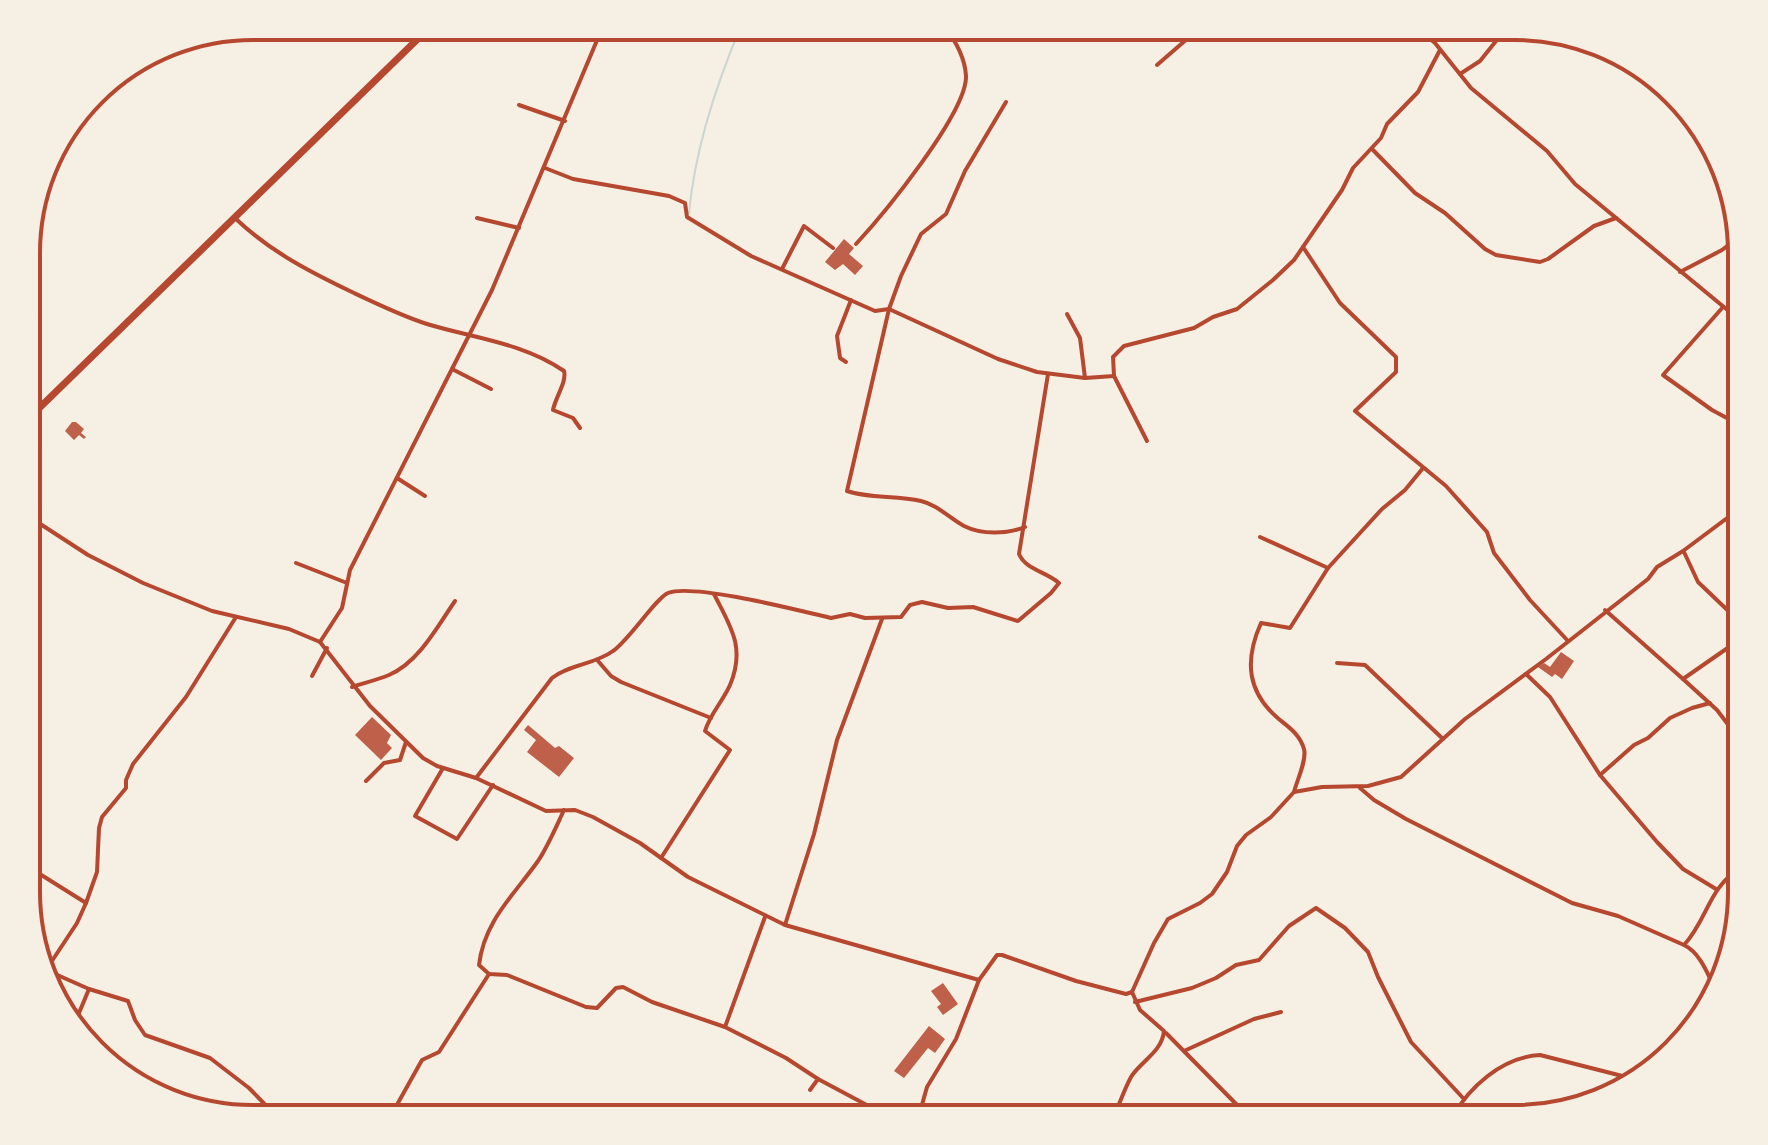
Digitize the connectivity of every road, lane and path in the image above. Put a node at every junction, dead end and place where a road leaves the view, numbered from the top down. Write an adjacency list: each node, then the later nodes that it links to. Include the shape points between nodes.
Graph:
1 (417, 40): 15 (highway)
2 (597, 40): 12 (street)
3 (952, 40): 19 (street, via 966,78 959,100 908,184)
4 (1186, 40): 8 (street)
5 (1430, 40): 7 (street)
6 (1497, 40): 9 (street, via 1480,61)
7 (1440, 50): 9 (street); 13 (street, via 1418,92 1387,124)
8 (1157, 65)
9 (1460, 74): 17 (street)
10 (1006, 102): 27 (street, via 946,214 921,234)
11 (519, 105): 12 (street)
12 (565, 121): 14 (street)
13 (1373, 150): 17 (street, via 1415,193 1496,255 1540,262 1594,226); 21 (street, via 1353,168)
14 (545, 168): 18 (street); 23 (street, via 573,179 669,196 685,203 691,220)
15 (234, 217): 30 (street, via 296,266 426,323); 37 (highway)
16 (477, 218): 18 (street)
17 (1616, 218): 24 (street)
18 (519, 228): 30 (street)
19 (856, 244)
20 (1728, 245): 24 (street)
21 (1303, 247): 34 (street, via 1237,309 1194,328 1124,346 1113,357); 41 (street, via 1340,303 1396,357 1396,372 1355,411)
22 (833, 248): 23 (street, via 804,226)
23 (782, 269): 25 (street)
24 (1680, 272): 26 (street)
25 (851, 300): 27 (street, via 875,311); 31 (street, via 837,336 840,358)
26 (1723, 307): 28 (street); 38 (street, via 1663,375)
27 (889, 309): 33 (street, via 998,359); 46 (street, via 847,491 921,501 980,532)
28 (1728, 311)
29 (1067, 314): 35 (street, via 1080,338)
30 (470, 333): 32 (street); 39 (street, via 564,371 553,410 573,418)
31 (846, 362)
32 (452, 369): 36 (street); 42 (street)
33 (1048, 374): 35 (street); 46 (street)
34 (1114, 376): 35 (street); 40 (street)
35 (1085, 378)
36 (491, 389)
37 (40, 407)
38 (1728, 419)
39 (580, 428)
40 (1147, 441)
41 (1423, 468): 50 (street); 58 (street, via 1487,532 1494,553)
42 (397, 478): 43 (street); 51 (street)
43 (425, 496)
44 (1728, 517): 48 (street)
45 (40, 524): 56 (street, via 143,583)
46 (1025, 527): 57 (street, via 1019,554 1023,562 1059,583 1018,621 973,607 922,602 910,605 901,617)
47 (1260, 537): 50 (street)
48 (1683, 551): 54 (street); 55 (street, via 1698,582)
49 (296, 563): 51 (street)
50 (1328, 568): 79 (street, via 1290,628 1261,623 1251,645 1257,696 1296,732 1305,751)
51 (347, 583): 59 (street, via 342,608)
52 (714, 593): 57 (street, via 831,618); 62 (street, via 665,594 638,628); 69 (street, via 737,641 730,684)
53 (455, 601): 67 (street, via 404,665)
54 (1605, 610): 58 (street); 66 (street)
55 (1728, 611)
56 (236, 617): 59 (street); 85 (street, via 102,817 97,872)
57 (882, 618): 87 (street, via 837,740)
58 (1568, 641): 64 (street)
59 (320, 642): 60 (street)
60 (327, 648): 65 (street); 67 (street)
61 (1728, 648): 66 (street)
62 (598, 661): 69 (street, via 621,682); 75 (street, via 552,678)
63 (1337, 663): 71 (street, via 1365,665)
64 (1526, 674): 71 (street); 74 (street, via 1550,697)
65 (312, 676)
66 (1683, 679): 68 (street)
67 (352, 687): 72 (street)
68 (1710, 703): 70 (street); 74 (street, via 1670,718)
69 (711, 718): 81 (street, via 705,731 730,750)
70 (1728, 726)
71 (1443, 739): 78 (street, via 1401,777)
72 (406, 742): 73 (street); 76 (street, via 400,760 384,763)
73 (443, 768): 75 (street); 77 (street, via 415,816 457,839)
74 (1600, 775): 84 (street, via 1683,869)
75 (476, 778): 77 (street)
76 (366, 781)
77 (493, 785): 80 (street, via 546,811)
78 (1359, 786): 79 (street); 88 (street, via 1406,819 1572,903)
79 (1294, 792): 95 (street, via 1237,846 1212,894 1168,919)
80 (564, 810): 81 (street, via 593,817); 90 (street, via 539,859 492,922 479,965)
81 (661, 858): 86 (street)
82 (40, 874): 85 (street)
83 (1728, 877): 84 (street)
84 (1716, 890): 88 (street)
85 (86, 903): 89 (street)
86 (765, 917): 87 (street); 99 (street)
87 (785, 925): 93 (street)
88 (1684, 945): 92 (street)
89 (51, 960)
90 (489, 974): 99 (street, via 507,975 586,1007 597,1008 623,987); 107 (street, via 439,1052 422,1060)
91 (57, 975): 94 (street)
92 (1709, 978)
93 (979, 980): 95 (street, via 1002,955 1076,981); 109 (street)
94 (89, 989): 98 (street); 106 (street, via 128,1001 145,1035 210,1058)
95 (1132, 992): 96 (street)
96 (1135, 1002): 100 (street); 105 (street, via 1192,988 1236,965 1259,960 1289,926 1316,908 1368,952 1411,1042)
97 (1281, 1012): 101 (street)
98 (79, 1014)
99 (725, 1027): 103 (street)
100 (1164, 1031): 101 (street); 110 (street, via 1156,1052 1133,1074)
101 (1184, 1051): 111 (street)
102 (1622, 1076): 105 (street, via 1540,1055 1524,1056 1502,1066)
103 (818, 1079): 104 (street); 108 (street)
104 (810, 1090)
105 (1463, 1098): 112 (street)
106 (265, 1105)
107 (397, 1105)
108 (867, 1105)
109 (922, 1105)
110 (1119, 1105)
111 (1237, 1105)
112 (1459, 1105)

